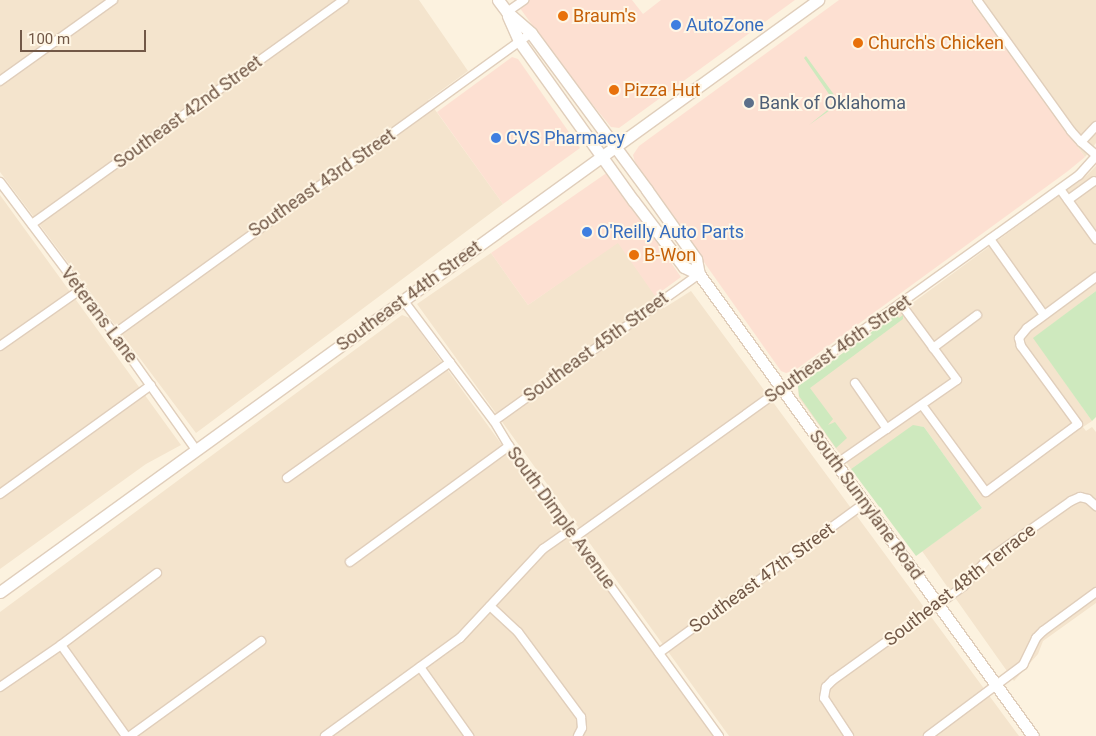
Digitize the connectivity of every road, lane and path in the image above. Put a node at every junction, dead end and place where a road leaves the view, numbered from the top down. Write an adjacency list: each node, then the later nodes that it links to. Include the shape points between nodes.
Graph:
1 (113, 0): 10 (street)
2 (344, 0): 20 (street, Southeast 42nd Street)
3 (498, 0): 7 (main road, South Sunnylane Road)
4 (524, 0): 7 (street)
5 (977, 0): 12 (street)
6 (812, 2): 13 (main road, Southeast 44th Street)
7 (507, 12): 8 (main road, South Sunnylane Road); 9 (main road, South Sunnylane Road)
8 (531, 33): 9 (street, Southeast 43rd Street); 13 (main road, South Sunnylane Road)
9 (519, 41): 15 (main road, South Sunnylane Road); 30 (street, Southeast 43rd Street)
10 (0, 81)
11 (1096, 126): 12 (street)
12 (1081, 142): 14 (street)
13 (616, 147): 15 (main road, Southeast 44th Street); 23 (main road, South Sunnylane Road, via 696,259)
14 (1096, 155): 18 (street, Southeast 46th Street, via 1080,175)
15 (603, 157): 23 (main road, South Sunnylane Road, via 684,268); 26 (main road, Southeast 44th Street)
16 (1094, 181): 19 (street)
17 (0, 182): 20 (street, Veterans Lane)
18 (1060, 189): 19 (street); 21 (street, Southeast 46th Street)
19 (1068, 200): 22 (street)
20 (32, 224): 25 (street, Veterans Lane)
21 (990, 239): 27 (street, Southeast 46th Street); 29 (street)
22 (1096, 239)
23 (698, 274): 36 (main road, South Sunnylane Road); 38 (street, Southeast 45th Street)
24 (1096, 277): 29 (street)
25 (80, 290): 30 (street, Veterans Lane); 31 (street)
26 (403, 300): 33 (street, South Dimple Avenue); 41 (main road, Southeast 44th Street)
27 (901, 304): 32 (street); 36 (street, Southeast 46th Street)
28 (977, 315): 32 (street)
29 (1044, 315): 37 (street, via 1022,332 1019,340 1078,424 986,492)
30 (114, 334): 35 (street, Veterans Lane)
31 (0, 346)
32 (933, 348): 37 (street, via 957,380)
33 (450, 362): 38 (street, South Dimple Avenue); 43 (street)
34 (855, 384): 39 (street)
35 (151, 385): 41 (street, Veterans Lane); 44 (street)
36 (781, 389): 42 (main road, South Sunnylane Road); 48 (street, Southeast 46th Street)
37 (922, 405): 39 (street)
38 (494, 421): 40 (street, South Dimple Avenue)
39 (888, 429): 42 (street)
40 (510, 446): 47 (street, South Dimple Avenue); 49 (street)
41 (196, 450): 51 (main road, Southeast 44th Street)
42 (836, 464): 45 (main road, South Sunnylane Road)
43 (287, 478)
44 (0, 494)
45 (865, 504): 53 (main road, South Sunnylane Road); 57 (street, Southeast 47th Street)
46 (1096, 506): 53 (street, Southeast 48th Terrace, via 1080,497 1070,501 986,561 964,586)
47 (570, 530): 48 (street, South Dimple Avenue); 54 (street, via 543,549)
48 (575, 537): 57 (street, South Dimple Avenue)
49 (350, 562)
50 (157, 573): 56 (street)
51 (0, 592)
52 (1096, 592): 59 (street, via 1042,631 1023,665)
53 (938, 604): 59 (main road, South Sunnylane Road); 67 (street, Southeast 48th Terrace, via 826,687 824,698)
54 (490, 606): 58 (street, via 460,638); 65 (street, via 518,632 581,717)
55 (261, 641): 62 (street)
56 (61, 645): 60 (street); 61 (street)
57 (659, 653): 66 (street, South Dimple Avenue)
58 (420, 667): 63 (street); 64 (street)
59 (996, 685): 68 (street); 69 (main road, South Sunnylane Road)
60 (0, 687)
61 (126, 736)
62 (130, 736)
63 (325, 736)
64 (469, 736)
65 (578, 736)
66 (719, 736)
67 (849, 736)
68 (928, 736)
69 (1033, 736)

